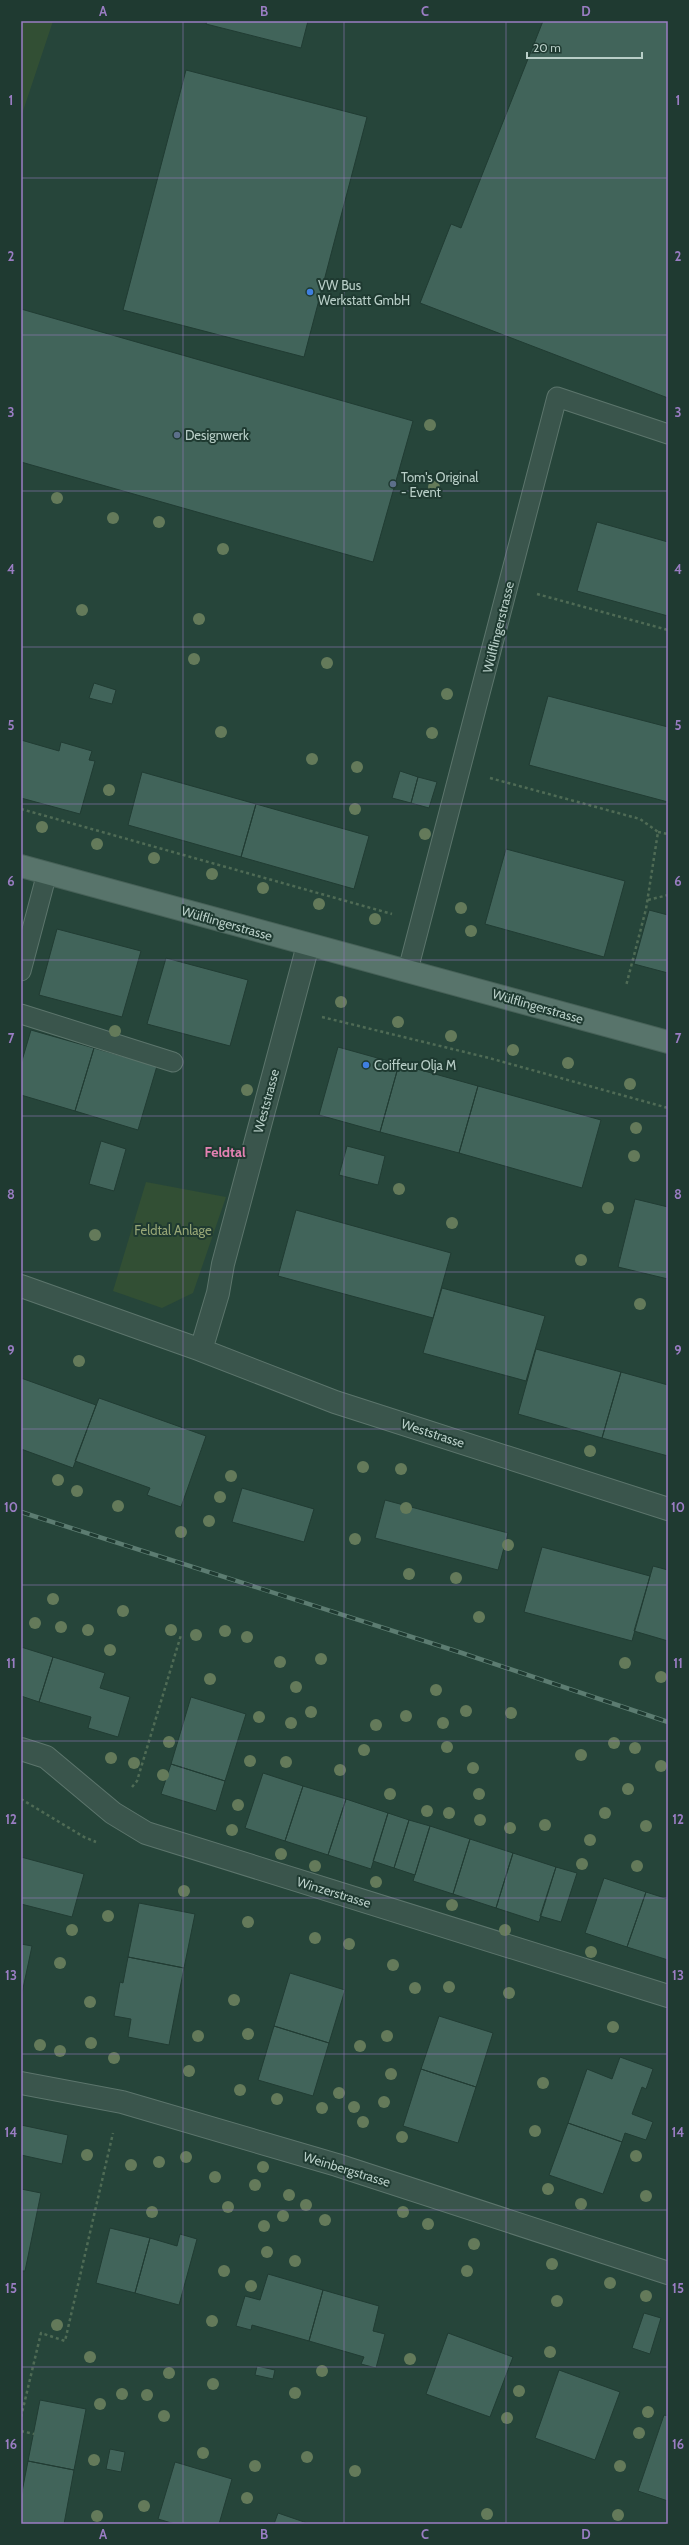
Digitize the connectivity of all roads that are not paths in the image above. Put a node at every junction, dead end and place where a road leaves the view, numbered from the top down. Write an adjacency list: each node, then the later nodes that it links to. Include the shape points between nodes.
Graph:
1 (668, 434): 5 (lane, Wülflingerstrasse, via 558,397)
2 (21, 866): 3 (main road, Wülflingerstrasse)
3 (47, 873): 4 (main road, Wülflingerstrasse); 6 (lane)
4 (308, 945): 5 (main road, Wülflingerstrasse); 11 (street, Weststrasse, via 218,1293)
5 (408, 970): 8 (main road, Wülflingerstrasse)
6 (21, 971)
7 (21, 1014): 9 (lane)
8 (668, 1042)
9 (173, 1062)
10 (21, 1286): 11 (street, Weststrasse)
11 (200, 1350): 12 (street, Weststrasse, via 335,1402)
12 (668, 1509)
13 (21, 1749): 14 (street, Winzerstrasse, via 46,1757 113,1813 146,1833)
14 (668, 1996)
15 (21, 2083): 16 (street, Weinbergstrasse, via 122,2102 337,2165)
16 (668, 2274)

